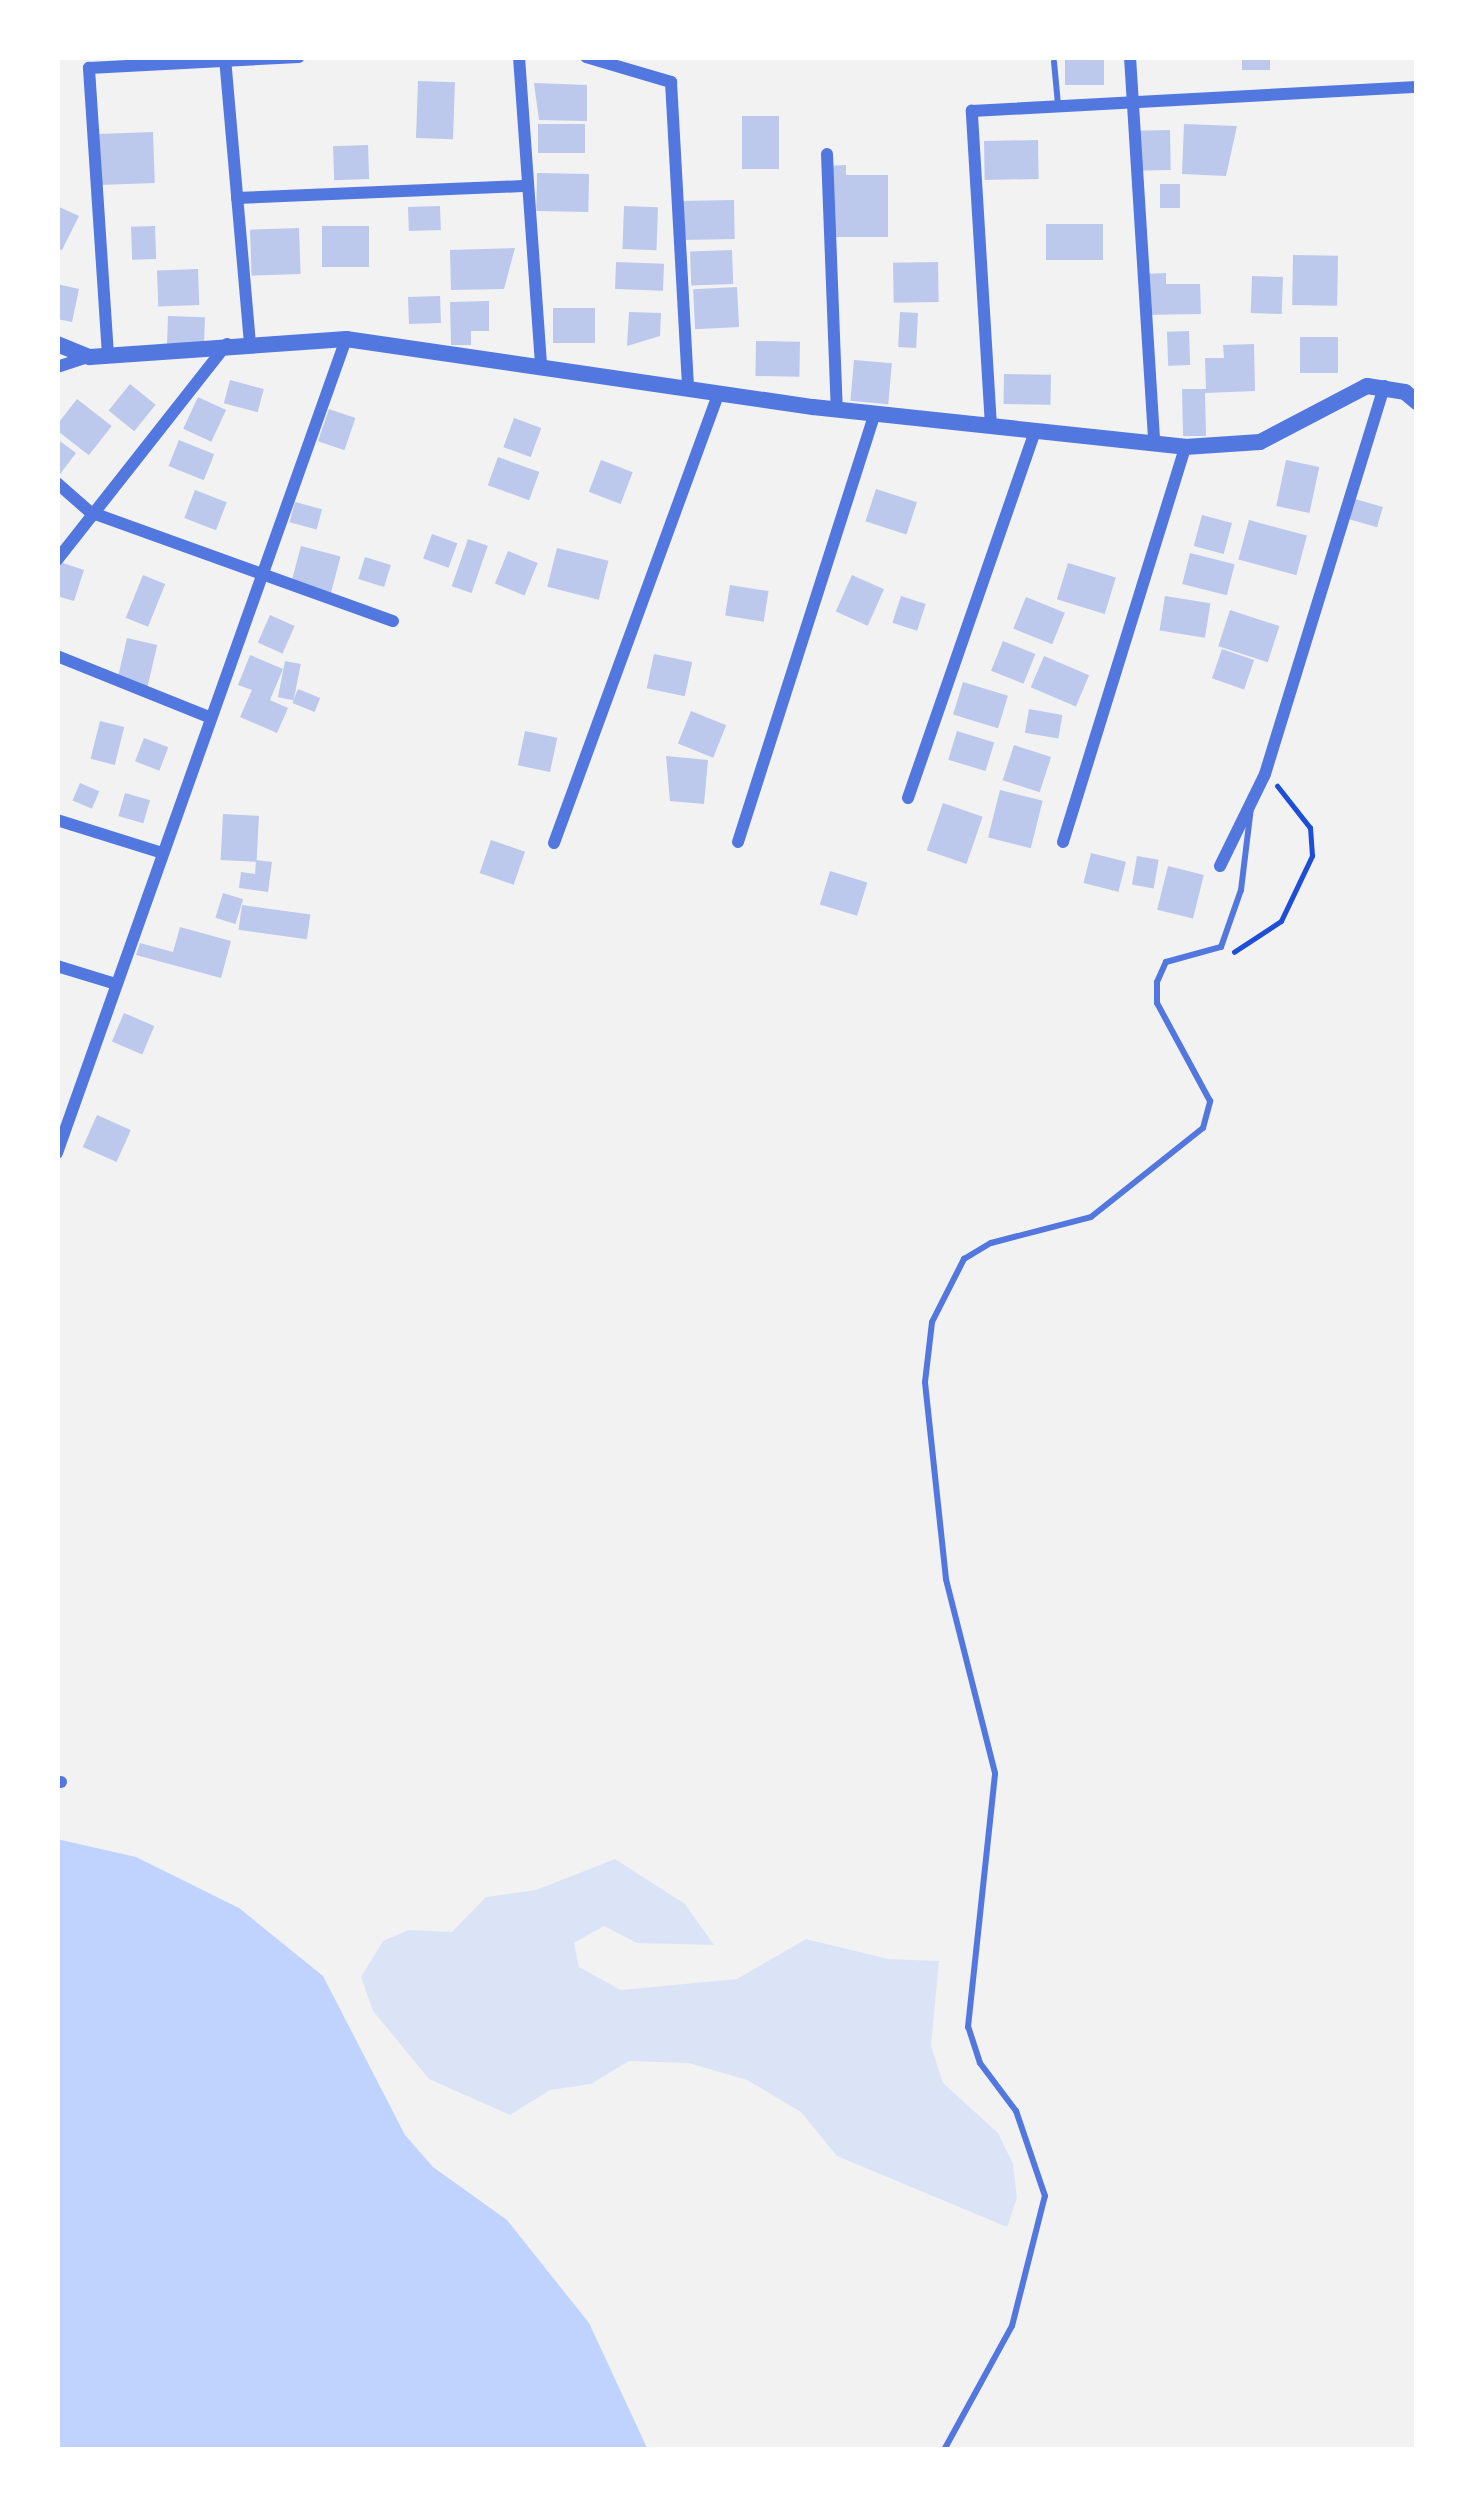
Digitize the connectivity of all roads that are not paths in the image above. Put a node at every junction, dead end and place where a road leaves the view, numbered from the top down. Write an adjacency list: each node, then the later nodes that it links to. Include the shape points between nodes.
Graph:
1 (299, 57): 5 (street)
2 (519, 57): 11 (street)
3 (586, 57): 21 (street, via 671,82)
4 (1130, 57): 8 (street)
5 (225, 60): 12 (street); 17 (street, via 89,68)
6 (1054, 62): 9 (lane)
7 (1417, 87): 8 (street)
8 (1128, 99): 9 (street); 28 (street)
9 (1058, 104): 26 (street, via 972,111)
10 (827, 154): 24 (street)
11 (528, 186): 12 (street); 18 (street)
12 (237, 198): 14 (street)
13 (346, 339): 14 (street); 18 (street); 33 (street)
14 (250, 343): 16 (street)
15 (57, 344): 17 (street)
16 (227, 344): 17 (street); 31 (street)
17 (99, 356): 19 (street)
18 (541, 366): 21 (street)
19 (57, 367)
20 (1384, 386): 23 (street); 29 (street, via 1353,391 1260,442); 38 (street)
21 (688, 388): 22 (street)
22 (719, 393): 24 (street); 42 (street)
23 (1417, 402)
24 (837, 410): 25 (street)
25 (875, 413): 26 (street); 40 (street)
26 (992, 426): 27 (street)
27 (1035, 430): 28 (street); 37 (street)
28 (1154, 443): 29 (street)
29 (1185, 446): 41 (street)
30 (57, 483): 31 (street)
31 (90, 512): 32 (street); 33 (street)
32 (57, 560)
33 (263, 577): 34 (street); 36 (street)
34 (393, 621)
35 (57, 656): 36 (street)
36 (211, 718): 43 (street)
37 (908, 798)
38 (1251, 803): 44 (street); 48 (lane, via 1241,890 1221,947 1166,962 1156,982 1157,1003 1210,1101 1203,1128 1091,1217 992,1243 964,1259 932,1322 925,1382 946,1579 995,1772 997,1812 967,1979 968,2026 980,2063 1016,2111 1045,2196 1012,2326)
39 (57, 820): 43 (street)
40 (737, 842)
41 (1064, 842)
42 (554, 843)
43 (162, 853): 46 (street)
44 (1220, 866)
45 (57, 965): 46 (street)
46 (116, 984): 47 (street)
47 (57, 1153)
48 (944, 2450)

